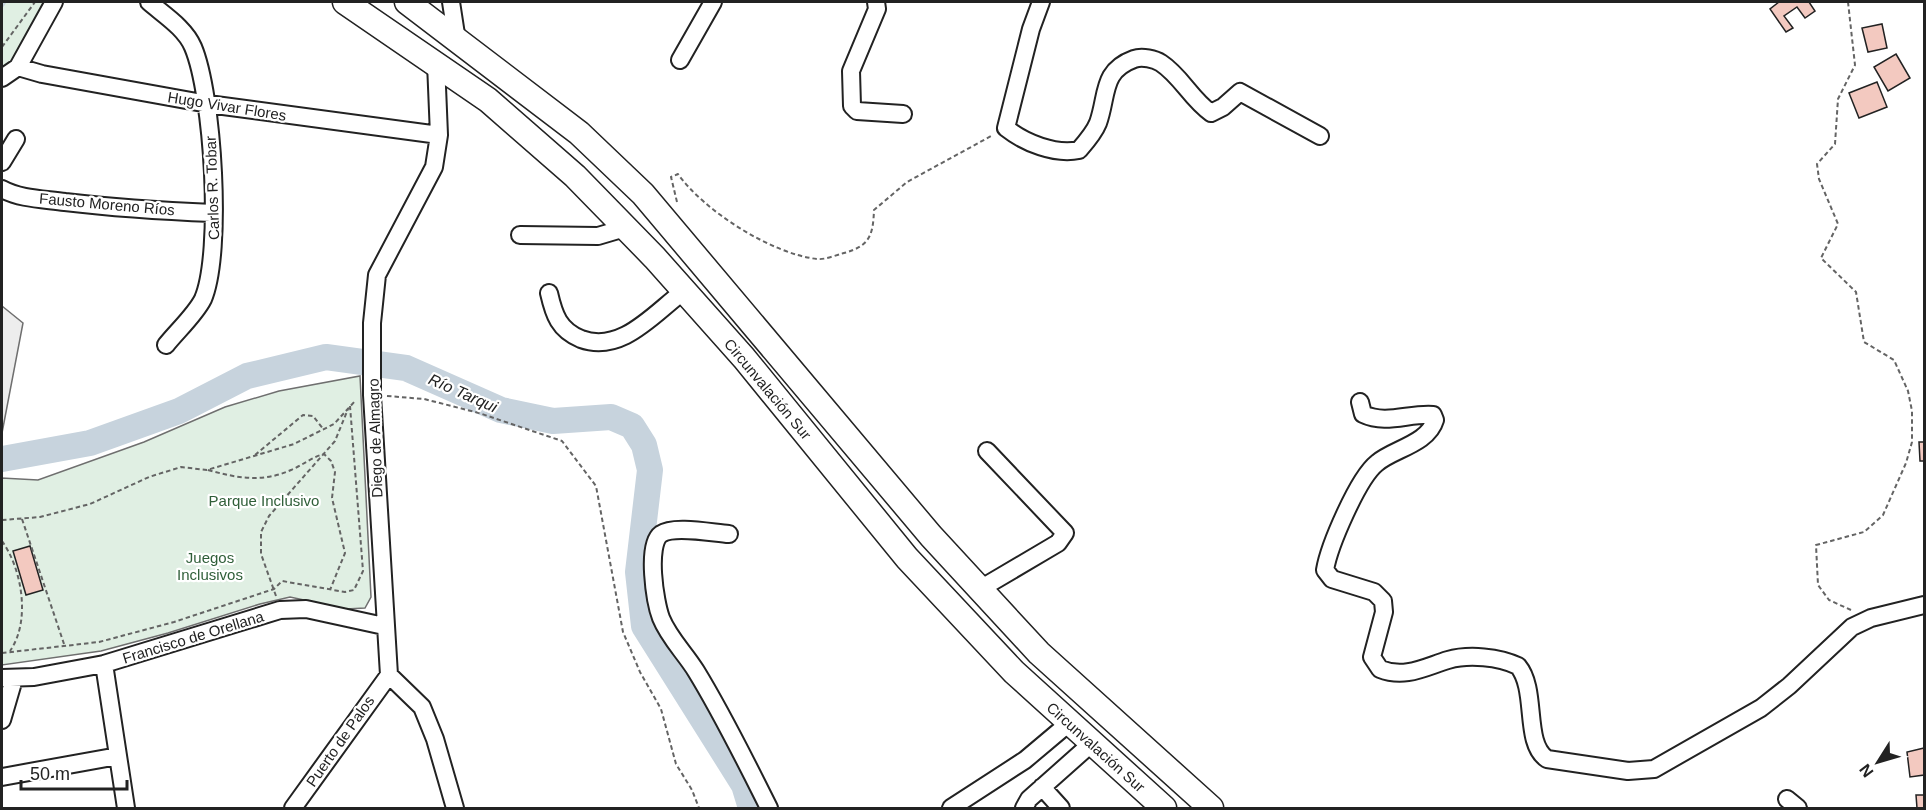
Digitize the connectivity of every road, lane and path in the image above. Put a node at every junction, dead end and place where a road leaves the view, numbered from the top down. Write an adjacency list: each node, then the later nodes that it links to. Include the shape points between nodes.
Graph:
1 (35, 2): 13 (path)
2 (54, 2): 16 (street)
3 (149, 2): 18 (street, Carlos R. Tobar, via 183,31 193,46)
4 (345, 2): 15 (highway, Circunvalación Sur)
5 (407, 2): 11 (highway, Circunvalación Sur)
6 (451, 2): 12 (street)
7 (713, 2): 14 (street)
8 (876, 2): 19 (street, via 878,9 851,71 852,106 858,111)
9 (1041, 2): 20 (street)
10 (1848, 2): 50 (path, via 1855,65 1838,99 1835,144 1817,164 1819,179 1838,224 1821,258 1856,292 1864,342 1894,360 1912,411 1912,442 1882,515 1864,532 1816,545 1814,550 1818,585 1829,600)
11 (427, 10): 12 (highway, Circunvalación Sur)
12 (457, 40): 46 (highway, Circunvalación Sur, via 579,133 642,194)
13 (2, 47)
14 (680, 60)
15 (436, 63): 21 (street, Diego de Almagro); 28 (highway, Circunvalación Sur, via 543,145)
16 (18, 67): 17 (street); 18 (street, Hugo Vivar Flores)
17 (2, 78)
18 (208, 104): 21 (street, Hugo Vivar Flores); 27 (street, Carlos R. Tobar)
19 (903, 114)
20 (1006, 128): 22 (street, via 1030,143 1065,153 1079,150 1097,126 1112,73 1121,64 1139,57 1159,61 1211,113 1240,92); 26 (path, via 907,182 874,210 873,231 860,249 818,259 764,243 705,202 678,174 671,177)
21 (439, 135): 33 (street, Diego de Almagro, via 434,167 377,275)
22 (1320, 136)
23 (16, 139): 24 (street)
24 (2, 162)
25 (2, 189): 27 (street, Fausto Moreno Ríos, via 10,194 131,210)
26 (680, 212)
27 (213, 213): 32 (street, Carlos R. Tobar, via 214,257 202,300)
28 (625, 228): 29 (street, via 598,236); 30 (highway, Circunvalación Sur)
29 (520, 235)
30 (684, 291): 31 (street, via 638,328 613,341 597,344 561,327); 59 (highway, Circunvalación Sur, via 744,358 907,558 1014,672)
31 (549, 293)
32 (166, 345)
33 (372, 395): 35 (path, via 361,396); 51 (street, Diego de Almagro); 67 (path, via 424,399 562,441 596,486 623,632 661,709 676,764)
34 (1360, 402): 48 (street, via 1363,414 1371,418 1425,414 1433,415 1435,420 1421,437 1377,462 1352,501 1325,570 1332,579 1374,592 1383,601 1384,612 1372,657 1380,669 1401,674 1451,659 1476,657 1518,666 1526,679 1536,745 1547,759 1628,771 1654,769 1761,708 1852,627 1871,618)
35 (350, 406): 36 (path); 38 (path, via 335,441); 47 (path, via 363,571 354,590)
36 (324, 430): 39 (path); 39 (path, via 313,416 303,415)
37 (987, 451): 46 (street, via 1065,533 1058,543)
38 (324, 454): 40 (path, via 288,472 260,479); 45 (path, via 269,516 261,532 261,554); 47 (path, via 332,461 332,498 345,553)
39 (254, 456): 40 (path)
40 (207, 470): 41 (path, via 181,467 90,504)
41 (22, 518): 42 (path); 52 (path)
42 (2, 520)
43 (729, 534): 68 (street, via 672,530 661,534 655,542 654,586 660,617 695,669)
44 (2, 540): 53 (path, via 13,560 21,595 18,640)
45 (274, 589): 47 (path, via 282,581); 49 (path); 52 (path, via 99,642)
46 (980, 589): 73 (highway, Circunvalación Sur, via 1039,653)
47 (330, 590)
48 (1924, 605)
49 (280, 610): 51 (street, Francisco de Orellana, via 306,609); 55 (street, Francisco de Orellana)
50 (1854, 611)
51 (384, 626): 56 (street, Diego de Almagro)
52 (64, 644): 53 (path)
53 (9, 652): 54 (path)
54 (2, 653)
55 (104, 664): 57 (street, Francisco de Orellana); 61 (street)
56 (389, 675): 65 (street, Puerto de Palos); 66 (street, via 422,707)
57 (8, 678): 58 (street)
58 (2, 720)
59 (1069, 723): 60 (highway, Circunvalación Sur); 69 (street, via 1025,760)
60 (1092, 743): 63 (street); 72 (highway, Circunvalación Sur)
61 (118, 756): 62 (street); 64 (street)
62 (2, 777)
63 (1042, 787): 70 (street); 71 (street)
64 (126, 808)
65 (293, 808)
66 (455, 808)
67 (699, 808)
68 (769, 808)
69 (951, 808)
70 (1024, 808)
71 (1061, 808)
72 (1164, 808)
73 (1211, 808)

